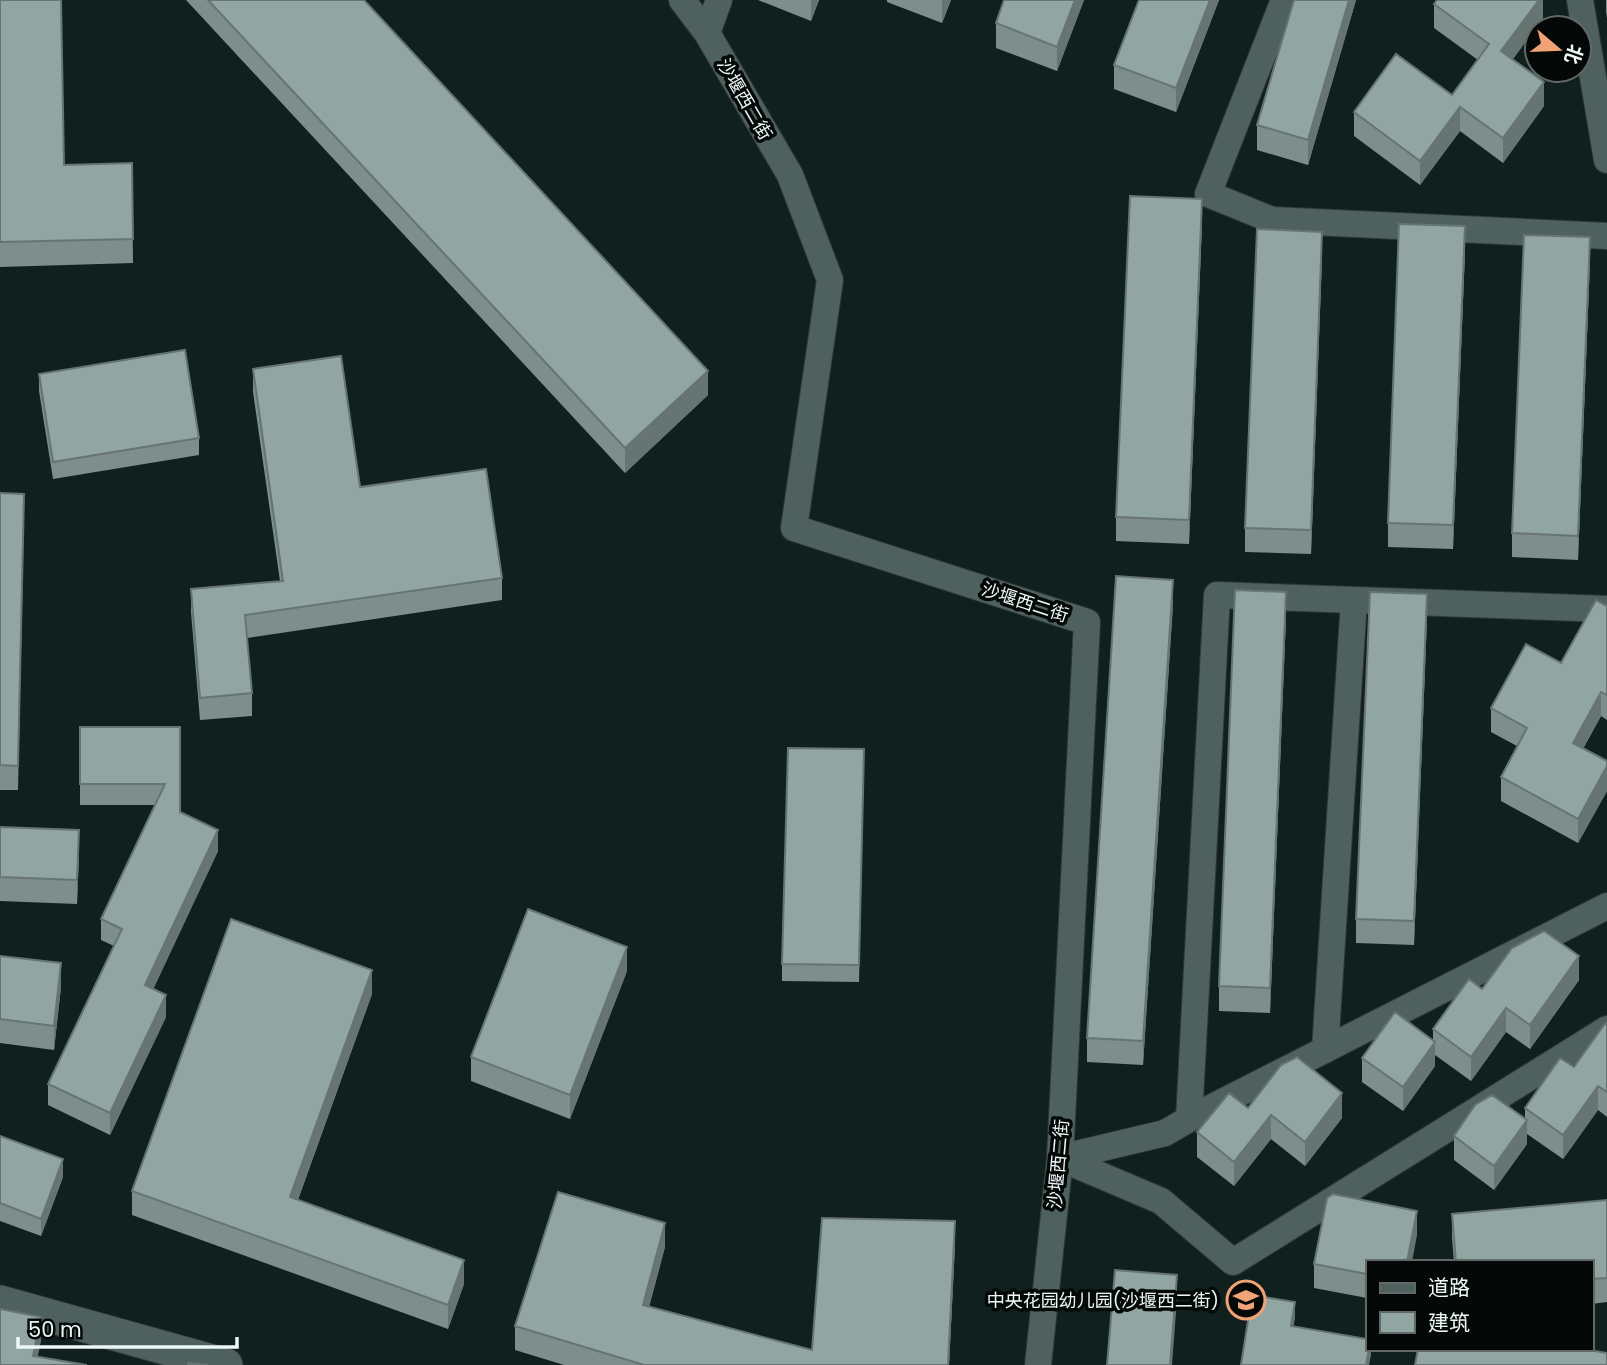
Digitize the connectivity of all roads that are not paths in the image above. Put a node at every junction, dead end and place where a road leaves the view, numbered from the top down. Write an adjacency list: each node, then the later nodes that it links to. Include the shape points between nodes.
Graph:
1 (682, 0): 5 (street, 沙堰西二街)
2 (719, 0): 5 (street)
3 (1284, 0): 7 (street, via 1208,194 1272,220)
4 (1580, 0): 6 (street)
5 (707, 33): 14 (street, 沙堰西二街, via 790,175 830,280 794,528 1087,622)
6 (1607, 160)
7 (1607, 236)
8 (1354, 600): 9 (street); 12 (street); 13 (street, via 1217,595)
9 (1607, 609)
10 (1607, 906): 12 (street)
11 (1607, 1029): 14 (street, via 1233,1262 1161,1201)
12 (1325, 1050): 13 (street)
13 (1189, 1119): 14 (street, via 1165,1133)
14 (1060, 1157): 18 (street, 沙堰西二街)
15 (0, 1302): 16 (street)
16 (165, 1356): 17 (street)
17 (226, 1365)
18 (1038, 1365)

